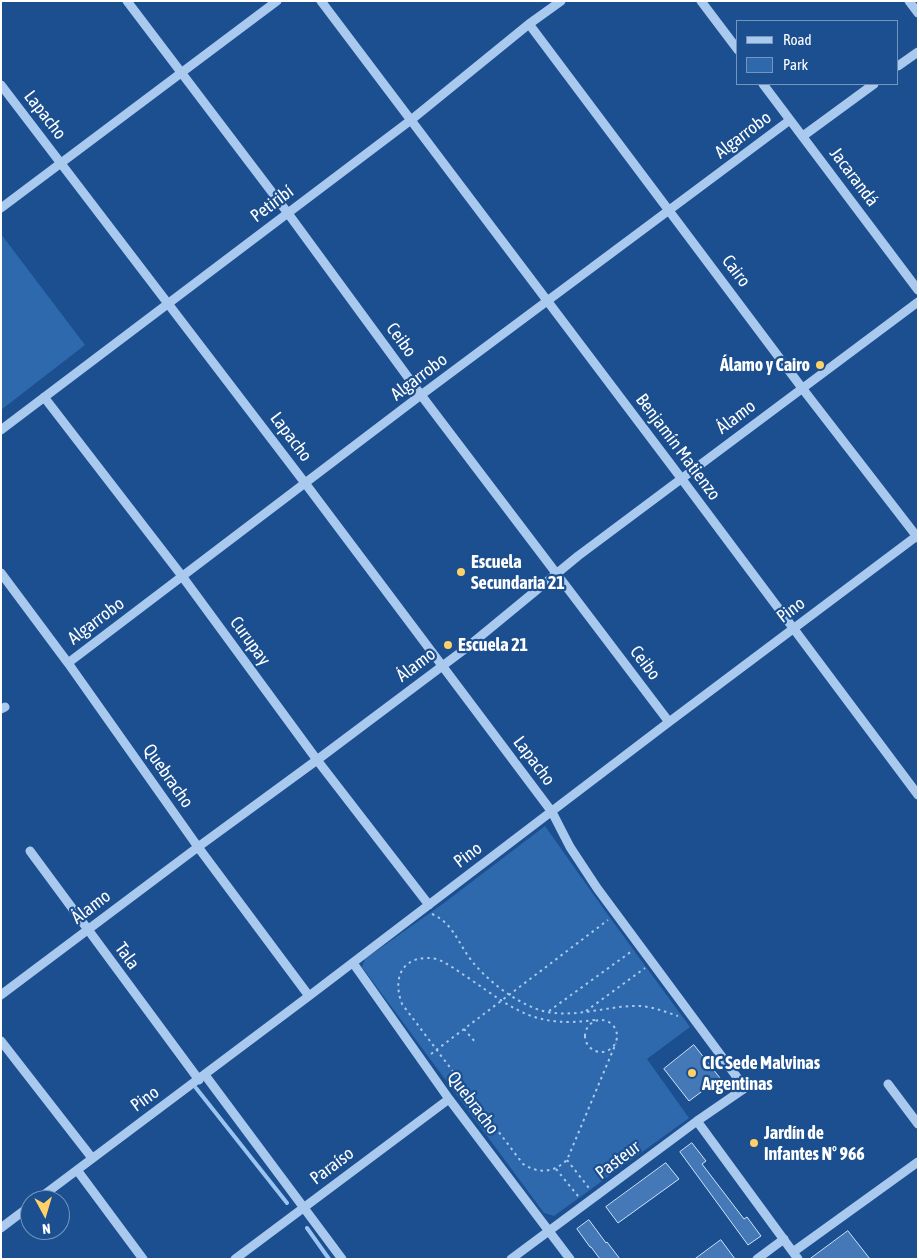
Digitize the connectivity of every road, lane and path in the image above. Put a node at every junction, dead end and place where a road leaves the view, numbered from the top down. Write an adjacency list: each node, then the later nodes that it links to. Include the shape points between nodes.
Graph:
1 (126, 1): 12 (street, Ceibo)
2 (277, 1): 12 (street)
3 (321, 1): 16 (street, Benjamín Matienzo)
4 (561, 1): 8 (street, Petiribí)
5 (701, 1): 9 (street)
6 (909, 1): 7 (street)
7 (918, 13)
8 (529, 24): 16 (street, Petiribí); 21 (street, Cairo)
9 (736, 47)
10 (918, 52): 11 (street)
11 (899, 65)
12 (181, 73): 19 (street); 22 (street, Ceibo)
13 (1, 85): 19 (street, Lapacho)
14 (764, 85): 17 (street, Jacarandá)
15 (873, 85): 18 (street)
16 (411, 120): 22 (street, Petiribí); 26 (street, Benjamín Matienzo)
17 (790, 120): 18 (street, Jacarandá); 21 (street, Algarrobo)
18 (803, 136): 24 (street, Jacarandá)
19 (61, 163): 20 (street); 28 (street, Lapacho)
20 (1, 208)
21 (670, 210): 26 (street, Algarrobo); 29 (street, Cairo)
22 (287, 212): 28 (street, Petiribí); 30 (street, Ceibo)
23 (918, 271): 24 (street)
24 (909, 277): 25 (street, Jacarandá)
25 (918, 290)
26 (548, 302): 30 (street, Algarrobo); 33 (street, Benjamín Matienzo)
27 (918, 302): 29 (street, Álamo)
28 (169, 304): 31 (street, Petiribí); 34 (street, Lapacho)
29 (802, 388): 33 (street, Álamo); 35 (street, Cairo)
30 (421, 395): 34 (street, Algarrobo); 37 (street, Ceibo)
31 (44, 397): 32 (street, Petiribí); 38 (street, Curupay)
32 (1, 430)
33 (681, 478): 37 (street, Álamo); 39 (street, Benjamín Matienzo)
34 (305, 483): 38 (street, Algarrobo); 41 (street, Lapacho)
35 (917, 536): 39 (street, Pino)
36 (1, 573): 40 (street, Quebracho)
37 (557, 574): 41 (street, Álamo); 42 (street, Ceibo)
38 (182, 576): 40 (street, Algarrobo); 43 (street, Curupay)
39 (793, 629): 42 (street, Pino); 44 (street, Benjamín Matienzo)
40 (68, 663): 46 (street, Quebracho)
41 (442, 666): 43 (street, Álamo); 45 (street, Lapacho)
42 (669, 722): 45 (street, Pino)
43 (317, 760): 46 (street, Álamo); 48 (street, Curupay)
44 (917, 793)
45 (552, 812): 48 (street, Pino); 49 (street, Lapacho, via 570,847)
46 (198, 847): 50 (street, Álamo); 56 (street, Quebracho)
47 (30, 851): 50 (street, Tala)
48 (426, 908): 52 (street, Pino); 55 (path, via 448,924 472,961)
49 (616, 914): 51 (street, Lapacho); 55 (path)
50 (88, 929): 54 (street, Álamo); 68 (street, Tala)
51 (640, 946): 53 (street, Lapacho); 58 (path)
52 (353, 963): 56 (street, Pino); 67 (street, Quebracho)
53 (653, 963): 59 (path); 70 (street, Lapacho)
54 (1, 995)
55 (510, 995): 57 (path); 58 (path)
56 (309, 996): 68 (street, Pino)
57 (502, 1001): 61 (path, via 516,1010 548,1021); 62 (path); 66 (path, via 437,959 419,958 406,966 398,979 402,1004)
58 (549, 1012): 59 (path)
59 (584, 1012): 60 (path, via 635,1006)
60 (678, 1016)
61 (596, 1020): 64 (path, via 607,1020 616,1027); 64 (path, via 585,1033 590,1047 604,1052)
62 (464, 1029): 65 (path); 66 (path)
63 (1, 1041): 74 (street)
64 (616, 1043): 75 (path)
65 (476, 1044)
66 (437, 1050): 67 (path); 77 (path, via 523,1164 539,1171)
67 (422, 1061): 71 (street, Quebracho)
68 (202, 1077): 74 (street, Pino); 82 (street, Tala)
69 (888, 1084): 73 (street)
70 (745, 1088): 72 (street, Pasteur)
71 (448, 1099): 82 (street, Paraíso); 85 (street, Quebracho)
72 (697, 1121): 80 (street, Pasteur); 86 (street)
73 (918, 1124)
74 (92, 1158): 78 (street, Pino)
75 (567, 1160): 77 (path); 80 (path)
76 (918, 1162): 87 (street)
77 (556, 1169): 81 (path)
78 (77, 1170): 79 (street, Pino); 88 (street)
79 (50, 1190)
80 (596, 1196): 81 (street, Pasteur)
81 (584, 1204): 85 (street, Pasteur)
82 (304, 1208): 89 (street, Paraíso); 90 (street, Tala)
83 (20, 1214): 84 (street)
84 (1, 1228)
85 (549, 1231): 91 (street, Pasteur); 92 (street, Quebracho)
86 (784, 1239): 87 (street); 93 (street)
87 (795, 1255)
88 (143, 1259)
89 (234, 1259)
90 (342, 1259)
91 (511, 1259)
92 (570, 1259)
93 (757, 1259)

